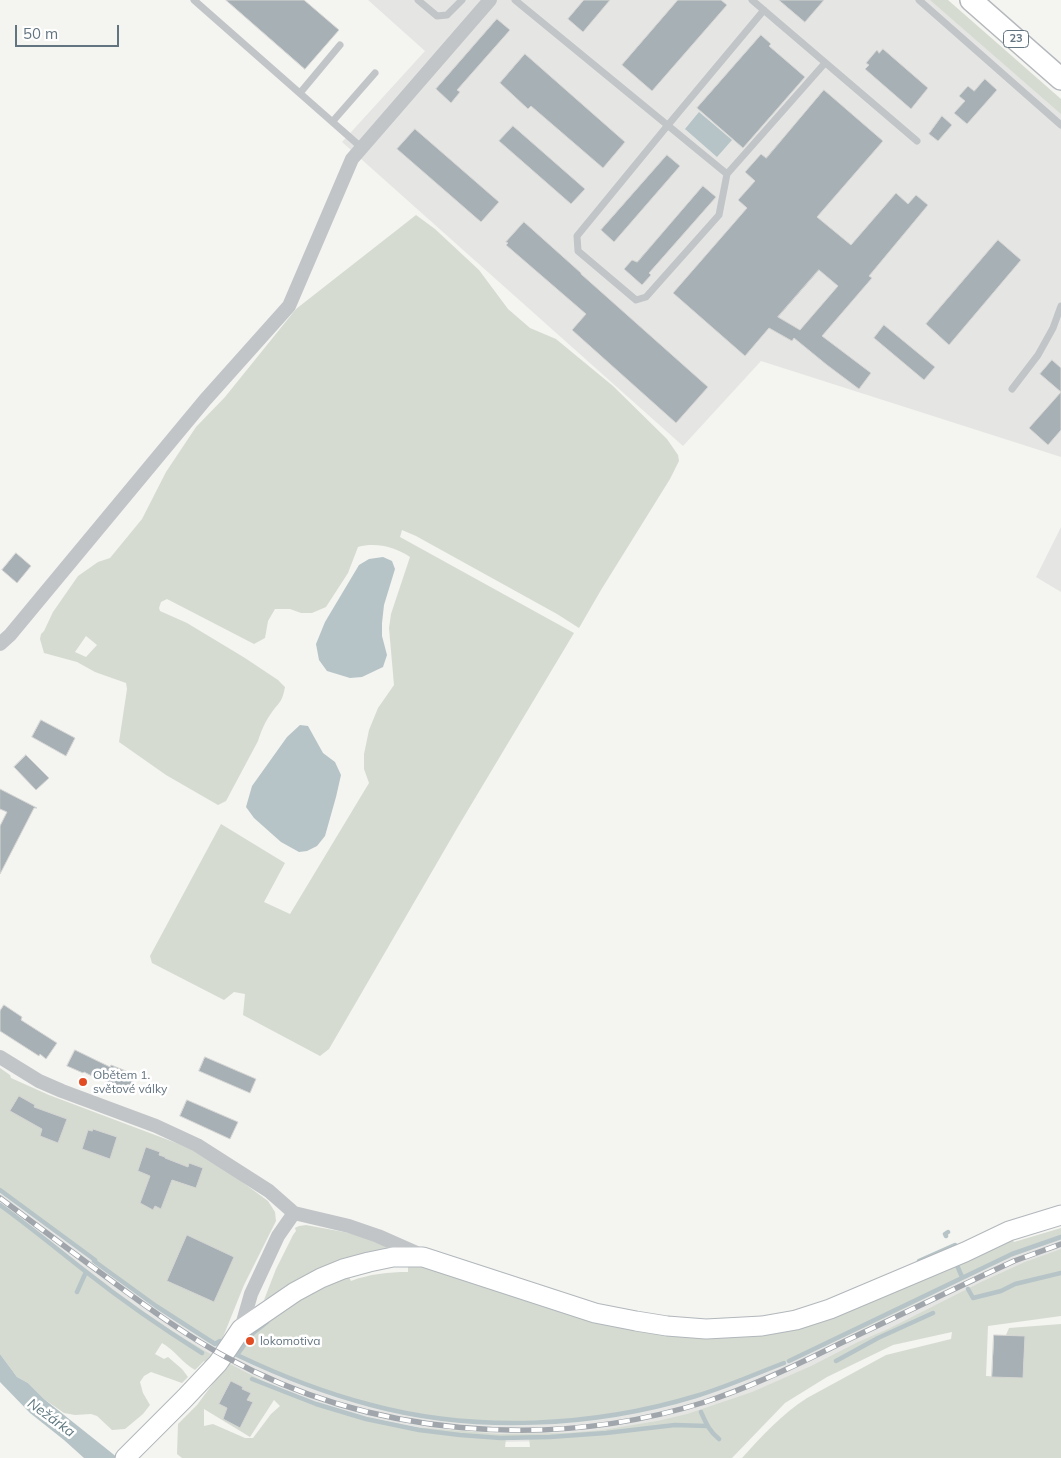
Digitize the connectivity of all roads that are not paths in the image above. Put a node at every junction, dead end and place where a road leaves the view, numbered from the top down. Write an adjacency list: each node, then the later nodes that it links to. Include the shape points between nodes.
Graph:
1 (194, 0): 14 (lane)
2 (418, 0): 3 (lane, via 437,16 447,15)
3 (462, 0)
4 (490, 0): 19 (street)
5 (515, 0): 16 (lane)
6 (752, 0): 9 (lane)
7 (919, 0): 17 (lane)
8 (971, 0): 13 (main road, 23)
9 (764, 10): 11 (lane); 16 (lane)
10 (340, 45): 14 (lane)
11 (825, 63): 18 (lane); 20 (lane)
12 (375, 73): 15 (lane)
13 (1061, 79)
14 (300, 93): 15 (lane)
15 (333, 121): 19 (lane)
16 (668, 125): 20 (lane); 20 (lane, via 577,236 578,251 636,300 646,298 719,215)
17 (1061, 125)
18 (917, 140)
19 (362, 148): 23 (street, via 352,160 289,306 205,400)
20 (726, 174)
21 (1061, 306): 22 (lane, via 1038,355)
22 (1012, 389)
23 (0, 644)
24 (0, 1057): 25 (street, via 39,1081 197,1145 269,1191)
25 (294, 1213): 27 (street, via 378,1236); 28 (street, via 278,1236 251,1294)
26 (1061, 1215): 27 (street, via 1009,1231 830,1309 780,1323 742,1328 667,1326 595,1313)
27 (423, 1256): 28 (street, via 393,1257 320,1278)
28 (241, 1329): 29 (street, via 218,1363)
29 (125, 1458)

